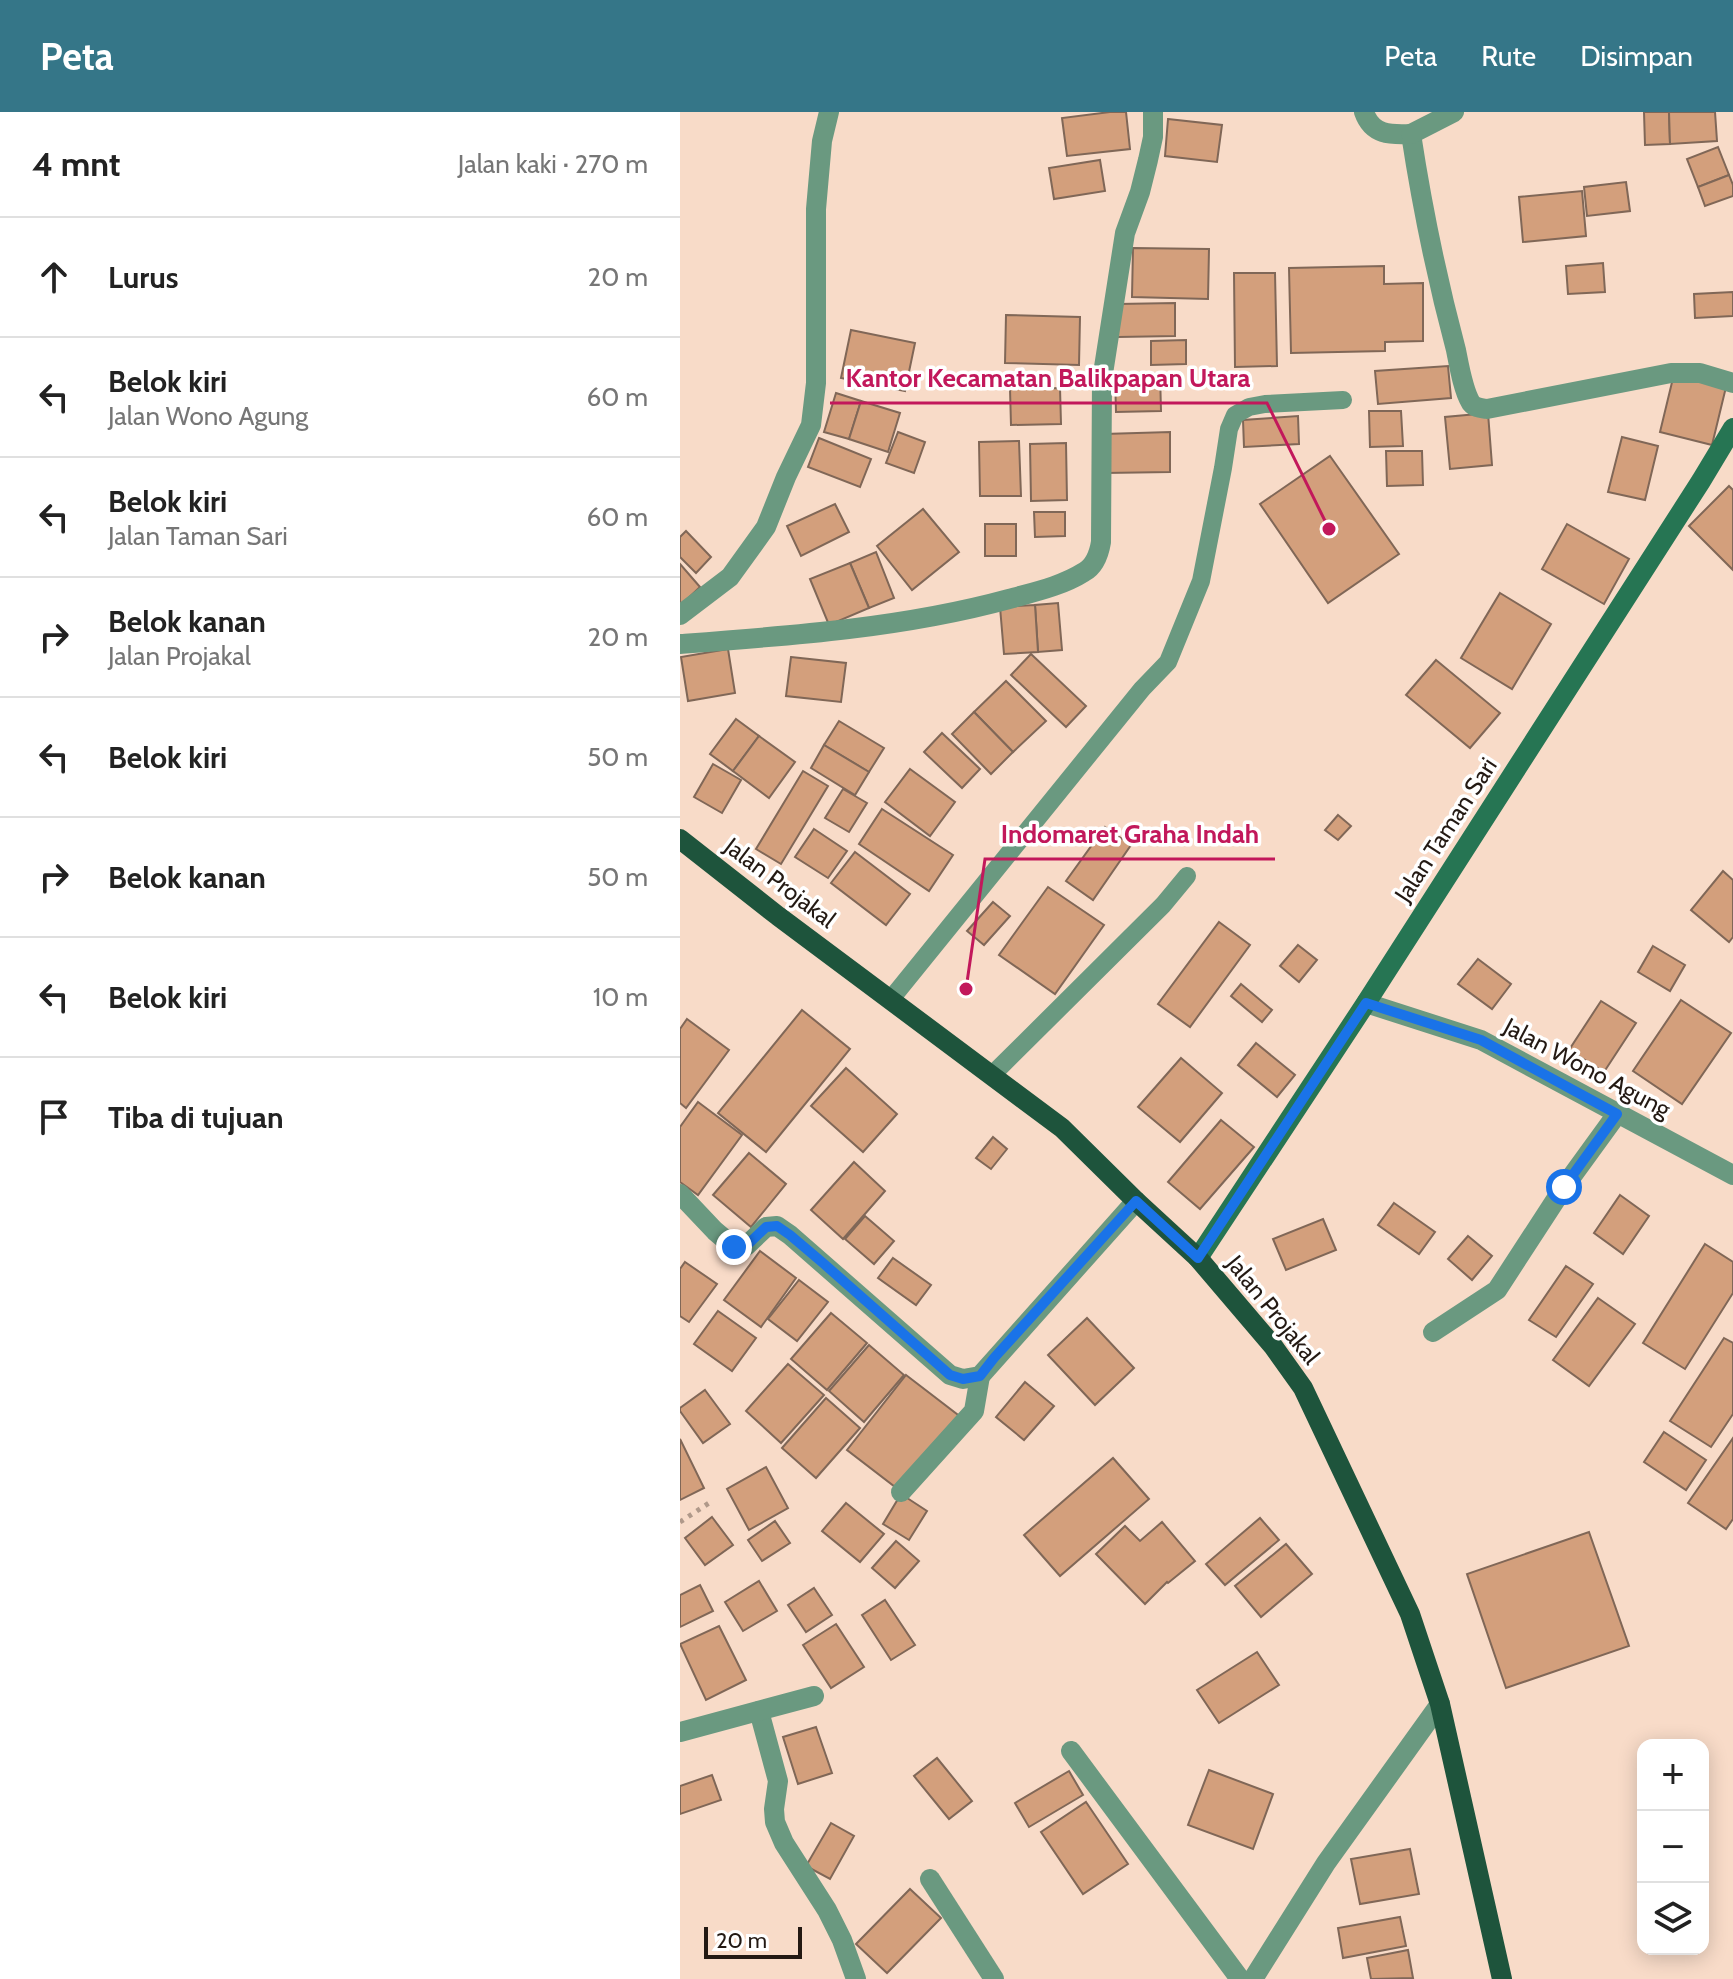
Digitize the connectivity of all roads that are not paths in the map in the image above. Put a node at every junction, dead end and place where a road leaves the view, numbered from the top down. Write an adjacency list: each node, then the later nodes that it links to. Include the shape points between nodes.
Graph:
1 (829, 112): 9 (street, via 816,209 816,383 811,425 766,527 730,577)
2 (1153, 112): 10 (street, via 1148,160 1125,233 1102,380 1101,542 1099,556 1087,571 1053,587 972,609 815,634)
3 (1364, 112): 5 (street, via 1367,121 1386,135)
4 (1454, 112): 5 (street)
5 (1411, 134): 6 (street, via 1449,323 1464,384 1476,408 1671,373 1700,373)
6 (1733, 383)
7 (1343, 400): 13 (lane, via 1265,404 1235,415 1201,581 1168,662)
8 (1733, 428): 14 (street, Jalan Taman Sari)
9 (680, 615)
10 (680, 644)
11 (680, 839): 13 (main road, Jalan Projakal)
12 (1187, 876): 15 (lane)
13 (891, 999): 15 (main road, Jalan Projakal)
14 (1366, 1003): 16 (street, Jalan Wono Agung, via 1481,1040); 20 (street, Jalan Taman Sari)
15 (992, 1075): 19 (main road, Jalan Projakal, via 1062,1128)
16 (1617, 1114): 17 (street, Jalan Wono Agung); 21 (street, via 1497,1290)
17 (1733, 1175)
18 (680, 1194): 22 (street, via 734,1247 746,1246 766,1227 777,1226 950,1375)
19 (1136, 1201): 20 (main road, Jalan Projakal); 22 (street)
20 (1198, 1258): 25 (main road, Jalan Projakal, via 1303,1388 1410,1614)
21 (1433, 1332)
22 (980, 1376): 23 (street, via 974,1411)
23 (901, 1492)
24 (814, 1696): 26 (street)
25 (1440, 1704): 33 (street, via 1326,1863); 34 (main road, Jalan Projakal)
26 (759, 1711): 27 (street); 30 (street, via 778,1781 774,1809 779,1831 827,1910)
27 (680, 1732)
28 (1071, 1751): 32 (street)
29 (930, 1879): 31 (street)
30 (856, 1979)
31 (994, 1979)
32 (1240, 1979)
33 (1253, 1979)
34 (1502, 1979)

